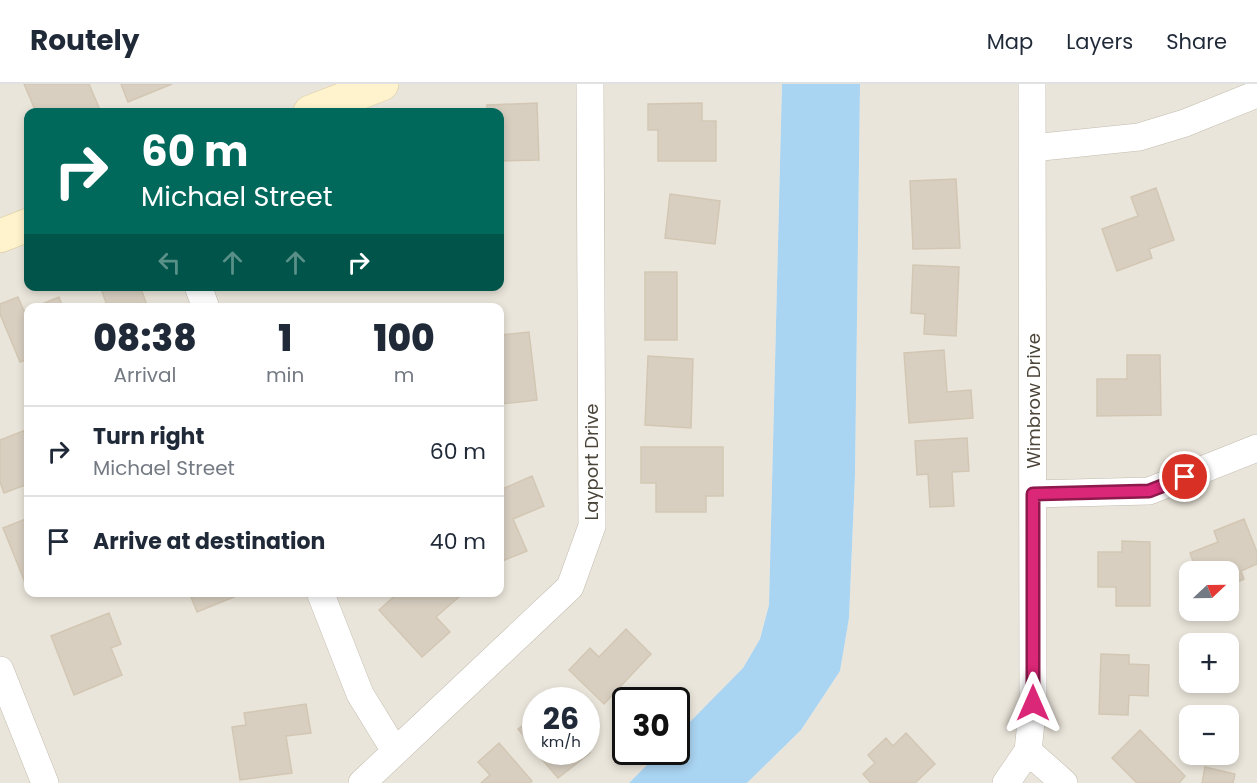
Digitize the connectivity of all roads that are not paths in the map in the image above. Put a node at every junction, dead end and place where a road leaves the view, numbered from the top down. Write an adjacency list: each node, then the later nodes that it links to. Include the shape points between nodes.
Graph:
1 (382, 84): 5 (street)
2 (590, 84): 13 (street, Layport Drive, via 592,526 570,587)
3 (1032, 84): 6 (street, Wimbrow Drive)
4 (1257, 94): 6 (street, via 1139,137)
5 (320, 108)
6 (1032, 148): 10 (street, Wimbrow Drive)
7 (24, 227): 8 (street)
8 (0, 236)
9 (1257, 448): 10 (street, via 1149,491)
10 (1033, 494): 14 (street, Wimbrow Drive, via 1033,703)
11 (322, 597): 13 (street, via 360,694)
12 (0, 670): 15 (street)
13 (395, 751): 16 (street, Layport Drive)
14 (1028, 751): 17 (street, Wimbrow Drive); 18 (street)
15 (45, 783)
16 (362, 783)
17 (1006, 783)
18 (1064, 783)

